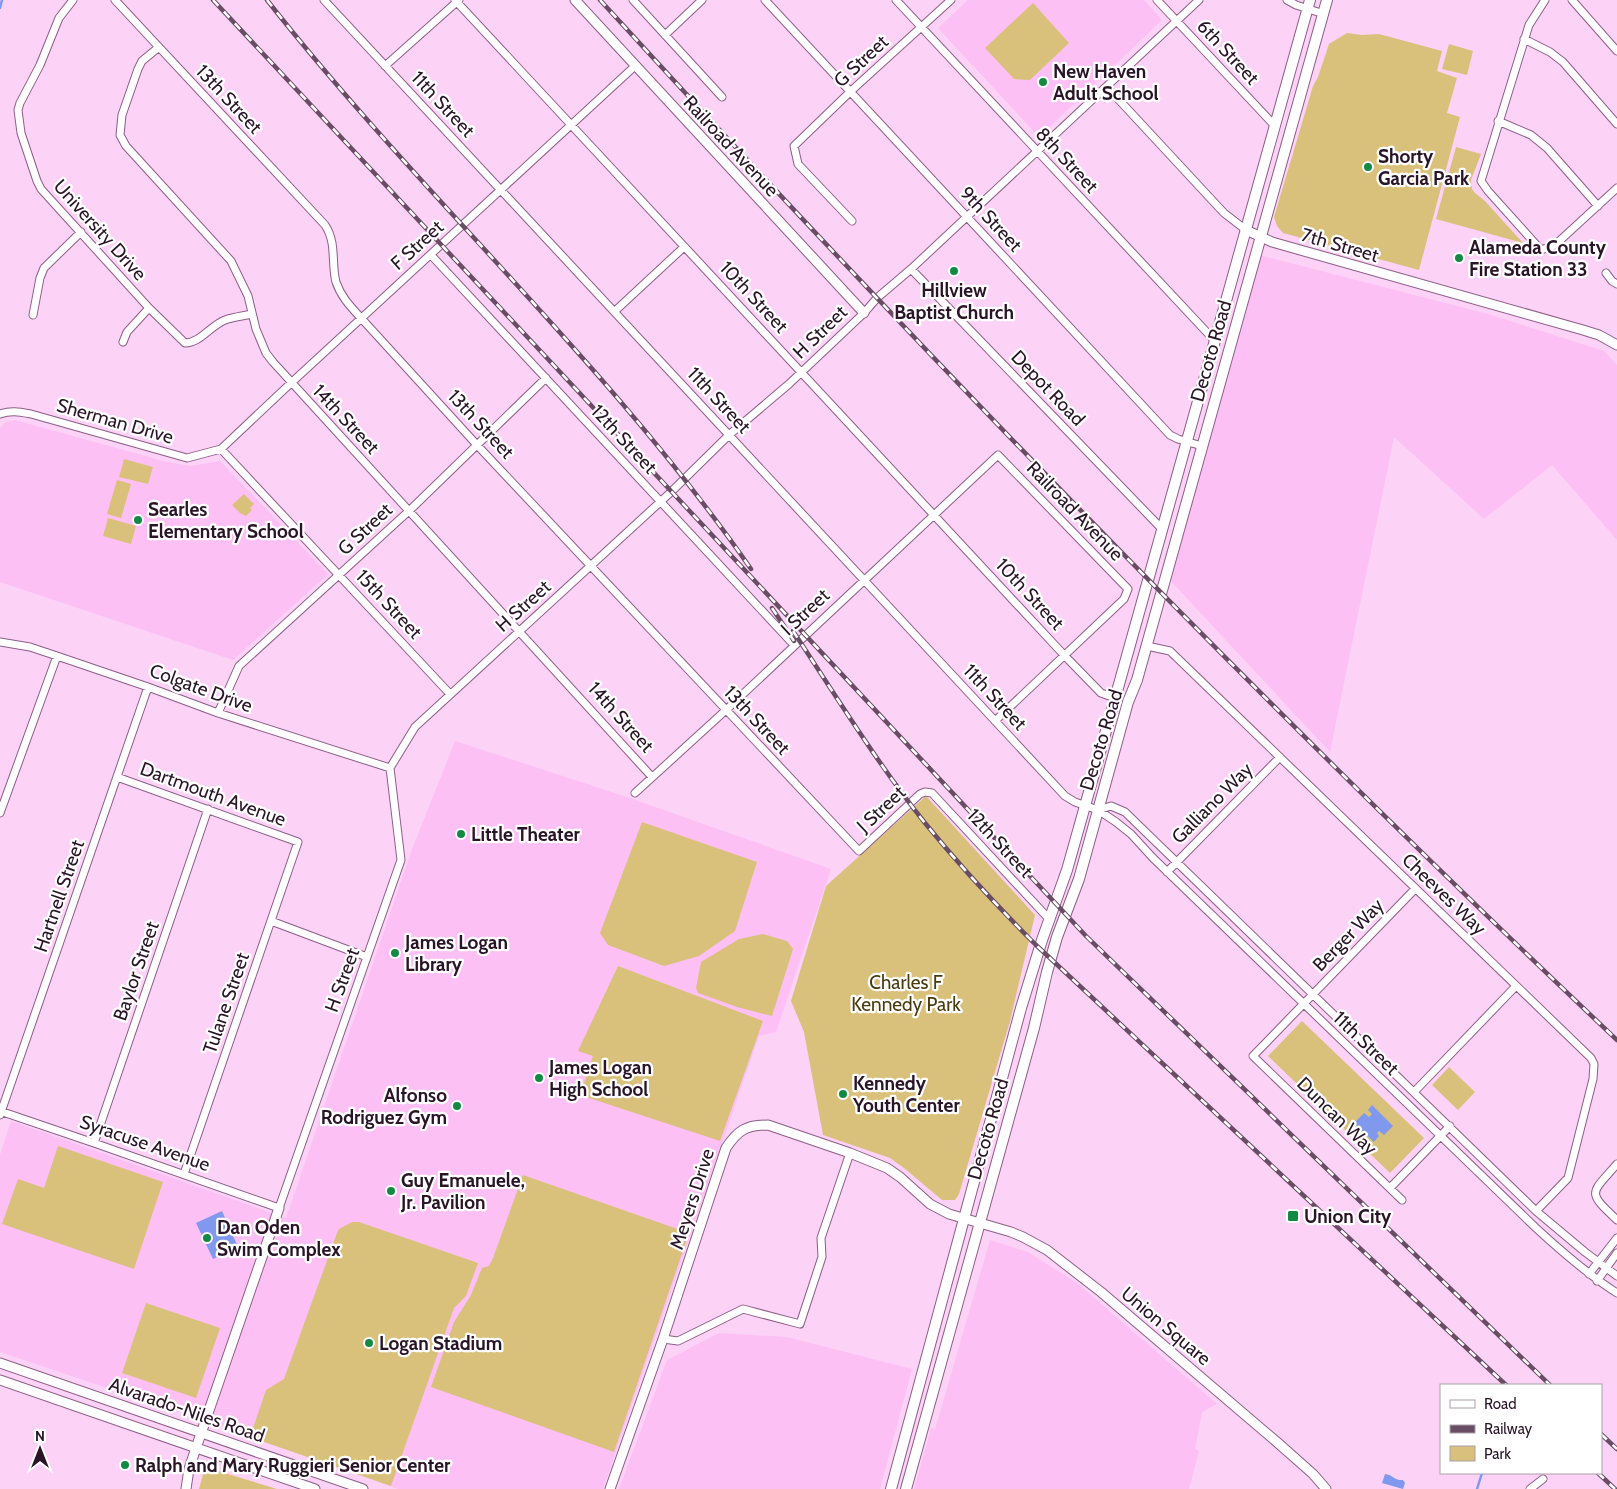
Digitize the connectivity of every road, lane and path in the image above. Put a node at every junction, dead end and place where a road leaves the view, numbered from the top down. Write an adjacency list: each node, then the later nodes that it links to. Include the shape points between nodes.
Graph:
1 (73, 0): 41 (street, University Drive, via 59,18 18,110 21,133 37,181)
2 (116, 0): 23 (street, 13th Street)
3 (324, 0): 25 (street, 11th Street)
4 (575, 0): 26 (street, Railroad Avenue)
5 (634, 0): 21 (street)
6 (702, 0): 21 (street)
7 (766, 0): 28 (street, 9th Street)
8 (896, 0): 20 (street, 8th Street)
9 (951, 0): 20 (street, G Street)
10 (1157, 0): 19 (street, 6th Street)
11 (1199, 0): 19 (street, H Street)
12 (1287, 0): 17 (street, via 1296,5)
13 (1327, 0): 18 (main road, Decoto Road)
14 (1545, 0): 22 (street, via 1536,11)
15 (1572, 0): 24 (street)
16 (457, 1): 25 (street); 31 (street, 10th Street)
17 (1309, 4): 18 (street); 33 (main road, Decoto Road)
18 (1324, 14): 42 (main road, Decoto Road)
19 (1177, 21): 27 (street, H Street); 33 (street, 6th Street)
20 (921, 27): 28 (street, G Street); 34 (street, 8th Street)
21 (665, 35): 29 (street)
22 (1524, 40): 30 (street); 32 (street, via 1563,62)
23 (159, 47): 51 (street, 14th Street, via 142,61 138,69 122,116 120,135 126,146 231,261 248,296); 53 (street, 13th Street, via 325,225 332,239 339,288)
24 (1617, 51)
25 (385, 66): 36 (street, 11th Street)
26 (635, 66): 31 (street, F Street); 50 (street, Railroad Avenue)
27 (1107, 87): 34 (street, H Street); 40 (street, 7th Street, via 1224,213)
28 (851, 91): 38 (street, 9th Street); 39 (street, G Street, via 794,146 798,164)
29 (722, 97)
30 (1498, 121): 37 (street, via 1531,135 1547,148); 37 (street, via 1481,181 1541,250 1555,246)
31 (572, 124): 36 (street, F Street); 43 (street, 10th Street)
32 (1617, 124)
33 (1275, 126): 40 (main road, Decoto Road)
34 (1037, 152): 38 (street, H Street); 54 (street, 8th Street)
35 (1617, 188): 37 (street)
36 (501, 190): 44 (street, F Street); 49 (street, 11th Street)
37 (1598, 206)
38 (968, 217): 45 (street, H Street); 62 (street, 9th Street, via 1170,435)
39 (852, 221)
40 (1246, 230): 42 (street, 7th Street); 54 (main road, Decoto Road)
41 (80, 232): 48 (street, University Drive); 52 (street, via 44,268)
42 (1261, 238): 56 (street, 7th Street, via 1583,330); 64 (main road, Decoto Road)
43 (684, 247): 49 (street); 57 (street, 10th Street)
44 (431, 255): 53 (street, F Street); 58 (street, 12th Street)
45 (911, 269): 50 (street, H Street); 70 (street, Depot Road)
46 (1606, 273): 47 (street)
47 (1617, 284)
48 (149, 308): 51 (street, University Drive, via 184,343 195,342 224,321); 55 (street, via 127,332)
49 (615, 311): 61 (street, 11th Street)
50 (864, 313): 57 (street, H Street)
51 (252, 314): 59 (street, 14th Street, via 266,353)
52 (33, 315)
53 (361, 318): 59 (street, F Street); 63 (street, 13th Street)
54 (1215, 341): 62 (main road, Decoto Road)
55 (124, 342)
56 (1617, 345)
57 (802, 372): 61 (street, H Street); 69 (street, 10th Street)
58 (546, 378): 63 (street, G Street); 67 (street, 12th Street)
59 (290, 383): 65 (street, F Street); 68 (street, 14th Street)
60 (0, 414): 65 (street, Sherman Drive, via 18,411 187,458)
61 (729, 435): 67 (street, H Street); 73 (street, 11th Street)
62 (1187, 442): 64 (street, 9th Street); 70 (main road, Decoto Road)
63 (477, 445): 68 (street, G Street); 71 (street, 13th Street)
64 (1202, 446): 77 (main road, Decoto Road)
65 (221, 449): 72 (street, 15th Street)
66 (998, 455): 69 (street, I Street); 78 (street, Railroad Avenue, via 1128,589 1124,599)
67 (660, 502): 71 (street, H Street); 76 (street, 12th Street)
68 (410, 510): 72 (street, G Street); 74 (street, 14th Street)
69 (934, 514): 73 (street, I Street); 78 (street, 10th Street)
70 (1162, 529): 82 (main road, Decoto Road)
71 (591, 565): 74 (street, H Street); 83 (street, 13th Street)
72 (339, 575): 81 (street, 15th Street); 84 (street, G Street, via 240,666)
73 (864, 580): 76 (street, I Street); 85 (street, 11th Street)
74 (519, 630): 81 (street, H Street); 89 (street, 14th Street)
75 (0, 642): 79 (street, Colgate Drive)
76 (794, 645): 83 (street, I Street)
77 (1147, 646): 86 (street, Cheeves Way, via 1170,651); 95 (main road, Decoto Road)
78 (1064, 655): 82 (street, 10th Street, via 1098,690); 85 (street)
79 (57, 656): 80 (street, Colgate Drive); 92 (street)
80 (148, 687): 84 (street, Colgate Drive); 88 (street, Hartnell Street)
81 (450, 694): 87 (street, H Street, via 415,727)
82 (1115, 698): 93 (main road, Decoto Road)
83 (726, 710): 89 (street, I Street); 98 (street, 13th Street)
84 (218, 713): 87 (street, Colgate Drive)
85 (995, 721): 93 (street, 11th Street, via 1065,796)
86 (1280, 757): 99 (street, Galliano Way); 101 (street, Cheeves Way)
87 (390, 768): 104 (street, H Street, via 401,860)
88 (117, 777): 94 (street, Dartmouth Avenue); 109 (street, Hartnell Street)
89 (652, 777): 91 (street, I Street)
90 (925, 792): 98 (street, J Street); 102 (street, 12th Street, via 932,793)
91 (635, 793)
92 (2, 801): 96 (street)
93 (1085, 806): 95 (street, 11th Street); 102 (main road, Decoto Road)
94 (208, 809): 97 (street, Dartmouth Avenue); 112 (street, Baylor Street)
95 (1098, 810): 99 (street, 11th Street, via 1111,806 1125,812); 100 (street, 11th Street, via 1131,834); 122 (main road, Decoto Road, via 1079,879 1047,972)
96 (0, 813)
97 (298, 842): 103 (street, Tulane Street)
98 (859, 851)
99 (1176, 862): 100 (street, Galliano Way); 106 (street, 11th Street)
100 (1167, 872): 107 (street, 11th Street)
101 (1416, 889): 105 (street, Cheeves Way); 106 (street, Berger Way)
102 (1049, 919): 120 (main road, Decoto Road, via 1021,1008)
103 (271, 921): 104 (street); 115 (street, Tulane Street)
104 (367, 957): 118 (street, H Street)
105 (1516, 986): 108 (street); 119 (street, Cheeves Way, via 1594,1062 1593,1079 1568,1178)
106 (1313, 994): 107 (street, Berger Way); 108 (street, 11th Street)
107 (1304, 1004): 111 (street, 11th Street); 116 (street, Duncan Way, via 1253,1056)
108 (1414, 1091): 110 (street, 11th Street)
109 (0, 1113): 112 (street, Syracuse Avenue)
110 (1450, 1126): 111 (street); 119 (street, 11th Street)
111 (1440, 1137): 116 (street); 127 (street, 11th Street)
112 (94, 1142): 115 (street, Syracuse Avenue)
113 (850, 1153): 120 (street, Meyers Drive, via 887,1168 930,1204); 131 (street, via 821,1238 822,1257 800,1324 744,1309 678,1341); 131 (street, Meyers Drive, via 768,1125 749,1126 738,1132 726,1148)
114 (1617, 1164): 121 (street, via 1596,1189 1595,1196)
115 (184, 1174): 118 (street, Syracuse Avenue)
116 (1390, 1188): 117 (street)
117 (1402, 1200)
118 (278, 1208): 135 (street, H Street)
119 (1536, 1211): 125 (street, 11th Street)
120 (965, 1219): 122 (street, Union Square); 133 (main road, Decoto Road)
121 (1617, 1220)
122 (980, 1223): 138 (main road, Decoto Road); 147 (street, Union Square, via 1023,1237 1056,1256 1278,1442)
123 (1617, 1238): 125 (street)
124 (1617, 1253): 126 (street)
125 (1598, 1262): 126 (street, 11th Street); 127 (street)
126 (1606, 1268): 128 (street, 11th Street); 129 (street)
127 (1589, 1274): 129 (street, 11th Street)
128 (1617, 1276)
129 (1598, 1280): 130 (street, 11th Street)
130 (1617, 1293)
131 (663, 1339): 143 (street, Meyers Drive)
132 (0, 1363): 135 (street, Alvarado-Niles Road)
133 (921, 1379): 137 (main road, Decoto Road); 138 (main road, via 920,1398 905,1453)
134 (0, 1380): 136 (street, Alvarado-Niles Road)
135 (202, 1432): 136 (street, H Street); 142 (street, Alvarado-Niles Road)
136 (196, 1448): 140 (street, H Street); 141 (street, Alvarado-Niles Road)
137 (898, 1462): 144 (main road, Decoto Road); 145 (main road, via 902,1471)
138 (913, 1465): 146 (main road, Decoto Road)
139 (1544, 1479): 148 (street)
140 (186, 1489)
141 (315, 1489)
142 (363, 1489)
143 (610, 1489)
144 (891, 1489)
145 (897, 1489)
146 (906, 1489)
147 (1326, 1489)
148 (1530, 1489)

